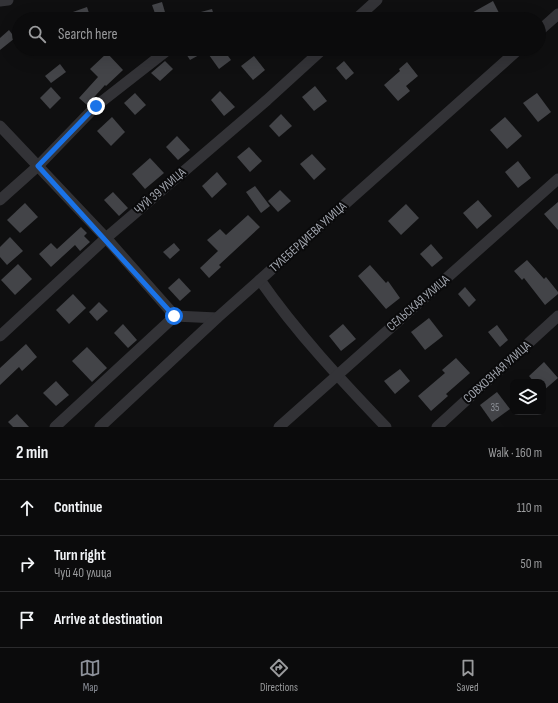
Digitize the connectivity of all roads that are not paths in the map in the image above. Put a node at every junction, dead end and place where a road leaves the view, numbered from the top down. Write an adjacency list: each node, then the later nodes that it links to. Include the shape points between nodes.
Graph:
1 (8, 0): 3 (street)
2 (377, 0): 4 (street)
3 (0, 1)
4 (364, 12)
5 (558, 14): 6 (street)
6 (546, 25)
7 (160, 56): 11 (street, via 96,106)
8 (315, 56): 14 (street, ЧУЙ 39 УЛИЦА)
9 (511, 56): 15 (street, ТУЛЕБЕРДИЕВА УЛИЦА)
10 (0, 126): 11 (street)
11 (38, 166): 13 (street); 14 (street)
12 (558, 179): 20 (street, СЕЛЬСКАЯ УЛИЦА)
13 (0, 200)
14 (106, 238): 16 (street); 19 (street, ЧУЙ 39 УЛИЦА)
15 (260, 280): 18 (street, ТУЛЕБЕРДИЕВА УЛИЦА); 20 (street, via 279,308)
16 (174, 316): 18 (street); 21 (street)
17 (558, 316): 25 (street, СОВХОЗНАЯ УЛИЦА)
18 (217, 318): 22 (street, ТУЛЕБЕРДИЕВА УЛИЦА)
19 (0, 336)
20 (336, 375): 23 (street, СЕЛЬСКАЯ УЛИЦА); 24 (street)
21 (55, 427)
22 (100, 427)
23 (279, 427)
24 (386, 427)
25 (436, 427)

